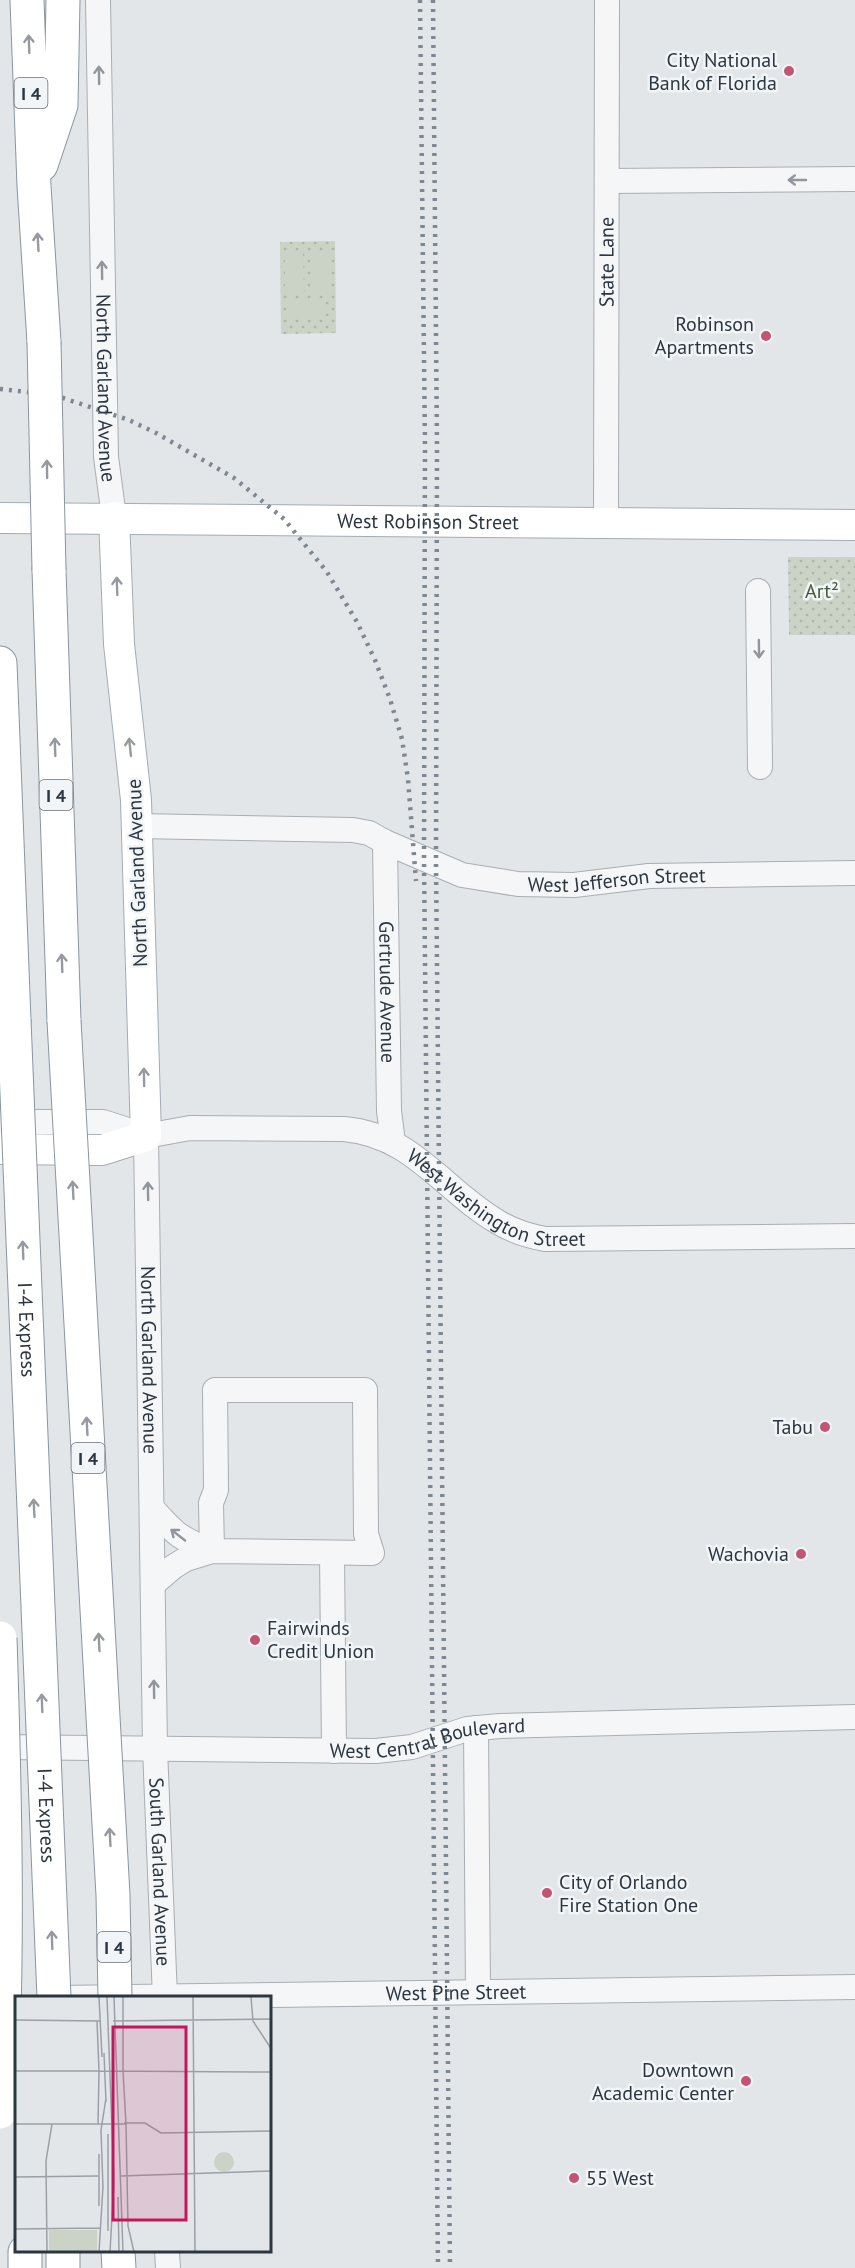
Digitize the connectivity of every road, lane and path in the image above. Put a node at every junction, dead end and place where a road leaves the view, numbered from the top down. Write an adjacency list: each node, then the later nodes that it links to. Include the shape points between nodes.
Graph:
1 (27, 0): 7 (highway, I 4, one-way to 1)
2 (63, 0): 7 (highway, via 61,105)
3 (98, 0): 8 (street, North Garland Avenue, one-way to 3, via 106,457)
4 (607, 0): 6 (street, State Lane)
5 (855, 179): 6 (street, one-way to 6)
6 (607, 181): 10 (street, State Lane)
7 (34, 186): 39 (highway, I 4, one-way to 7, bridge, via 113,1895 64,1021 44,342)
8 (114, 517): 9 (main road, West Robinson Street); 10 (main road, West Robinson Street); 15 (main road, North Garland Avenue, one-way to 8, via 119,644)
9 (0, 518)
10 (606, 523): 11 (main road, West Robinson Street)
11 (855, 525)
12 (758, 591): 14 (street, one-way to 14)
13 (0, 663): 38 (highway, I-4 Express, one-way to 13, bridge)
14 (760, 767)
15 (137, 826): 16 (street, West Jefferson Street, via 343,829); 19 (main road, North Garland Avenue, one-way to 15)
16 (377, 838): 17 (street, West Jefferson Street, via 462,874 518,884 574,885 649,876); 20 (street, Gertrude Avenue)
17 (855, 873)
18 (0, 1122): 19 (street, West Washington Street, via 103,1122)
19 (146, 1136): 20 (street, West Washington Street, via 190,1128 344,1129); 21 (main road, West Washington Street, via 102,1150); 23 (street, North Garland Avenue, one-way to 19)
20 (393, 1142): 22 (street, West Washington Street, via 489,1217 535,1237 556,1240)
21 (0, 1149)
22 (855, 1236)
23 (152, 1508): 24 (street, one-way to 23, via 185,1541); 26 (street, North Garland Avenue)
24 (212, 1551): 25 (street); 25 (street, via 215,1390 365,1390 366,1534 372,1553); 26 (street, via 186,1559)
25 (332, 1553): 31 (street)
26 (153, 1584): 32 (street, North Garland Avenue, one-way to 26)
27 (0, 1638): 34 (highway, bridge)
28 (855, 1717): 29 (street, West Central Boulevard)
29 (476, 1728): 31 (street, West Central Boulevard, via 412,1747); 36 (street)
30 (0, 1747): 32 (street)
31 (334, 1751): 32 (street, West Central Boulevard, via 182,1748)
32 (155, 1752): 33 (street, via 132,1763); 40 (street, South Garland Avenue)
33 (0, 1763)
34 (5, 1808): 37 (highway, bridge); 44 (highway, bridge)
35 (855, 1987): 36 (street, West Pine Street)
36 (478, 1992): 41 (street, West Pine Street)
37 (17, 1996)
38 (56, 1996)
39 (115, 1996)
40 (165, 1996)
41 (228, 1996)
42 (15, 1998): 43 (street)
43 (0, 1999)
44 (0, 2112)
45 (118, 2253): 47 (highway)
46 (167, 2253): 48 (street)
47 (119, 2268)
48 (168, 2268)

